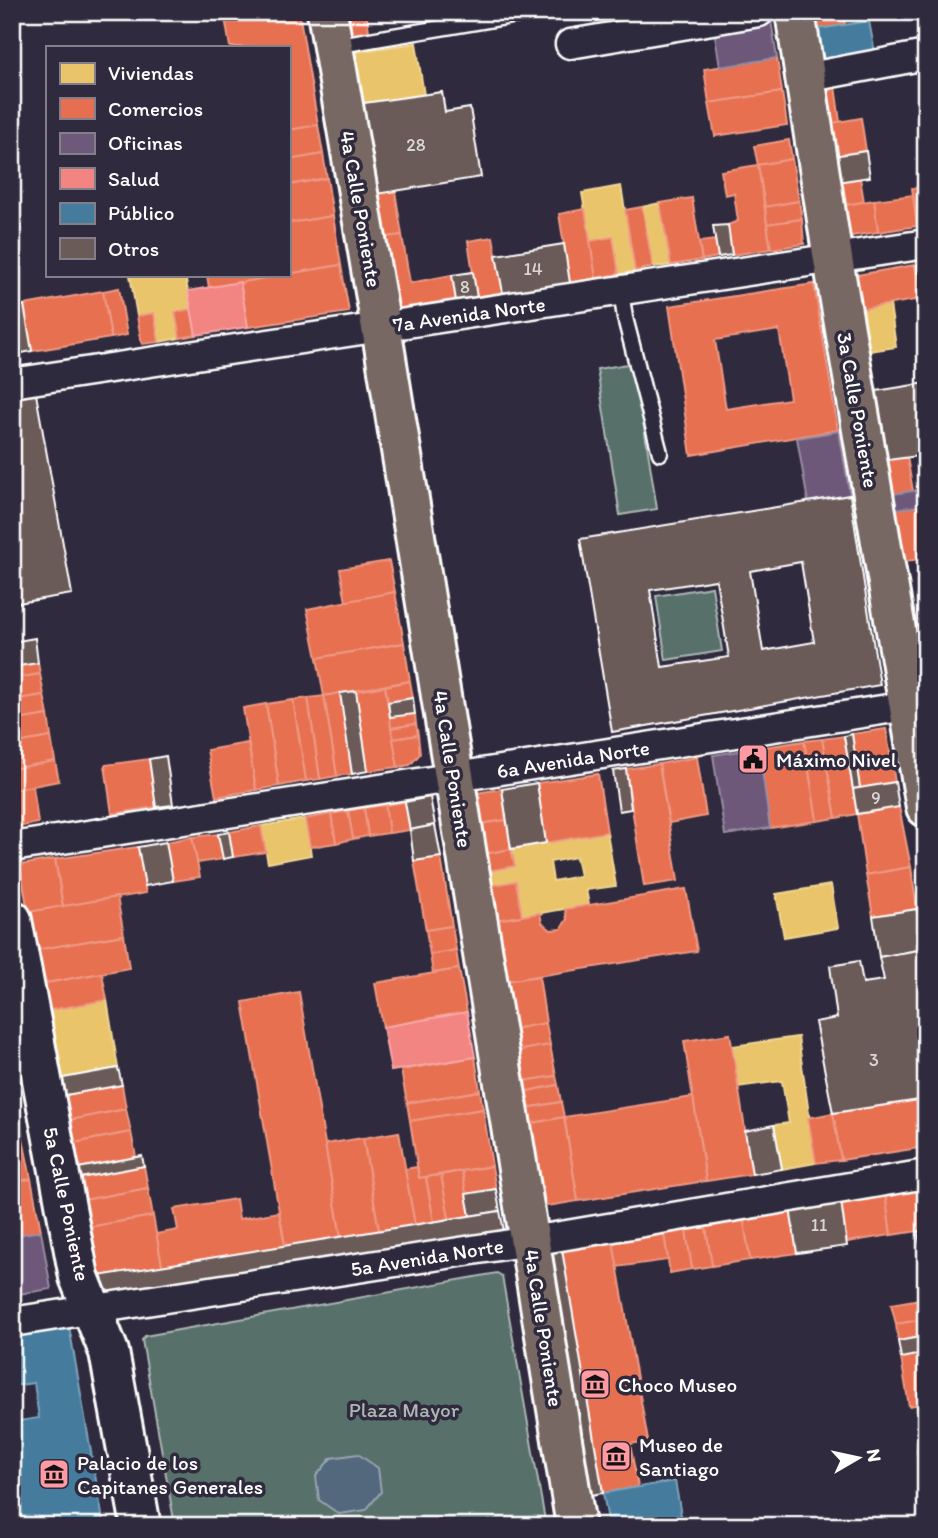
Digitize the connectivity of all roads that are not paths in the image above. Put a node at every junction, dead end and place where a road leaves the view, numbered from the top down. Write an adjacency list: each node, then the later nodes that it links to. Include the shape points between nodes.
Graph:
1 (535, 12): 4 (lane)
2 (759, 12): 5 (street)
3 (795, 12): 7 (main road, 3a Calle Poniente)
4 (330, 29): 11 (main road, 4a Calle Poniente)
5 (569, 44)
6 (926, 55): 7 (street)
7 (805, 78): 9 (main road, 3a Calle Poniente)
8 (926, 244): 9 (street, 7a Avenida Norte)
9 (832, 259): 10 (street, 7a Avenida Norte); 14 (main road, 3a Calle Poniente)
10 (621, 291): 11 (street, 7a Avenida Norte); 13 (lane)
11 (381, 327): 12 (street, 7a Avenida Norte); 15 (main road, 4a Calle Poniente)
12 (12, 383)
13 (660, 453)
14 (917, 704): 15 (street, 6a Avenida Norte); 16 (main road, 3a Calle Poniente)
15 (454, 777): 17 (street, 6a Avenida Norte); 20 (main road, 4a Calle Poniente)
16 (926, 807)
17 (12, 847)
18 (12, 920): 21 (main road, 5a Calle Poniente, via 79,1276)
19 (926, 1174): 20 (street, 5a Avenida Norte)
20 (530, 1241): 21 (street, 5a Avenida Norte); 24 (main road, 4a Calle Poniente)
21 (94, 1310): 22 (street, 5a Avenida Norte); 23 (main road, 5a Calle Poniente, via 109,1352)
22 (12, 1322)
23 (141, 1526)
24 (576, 1526)

